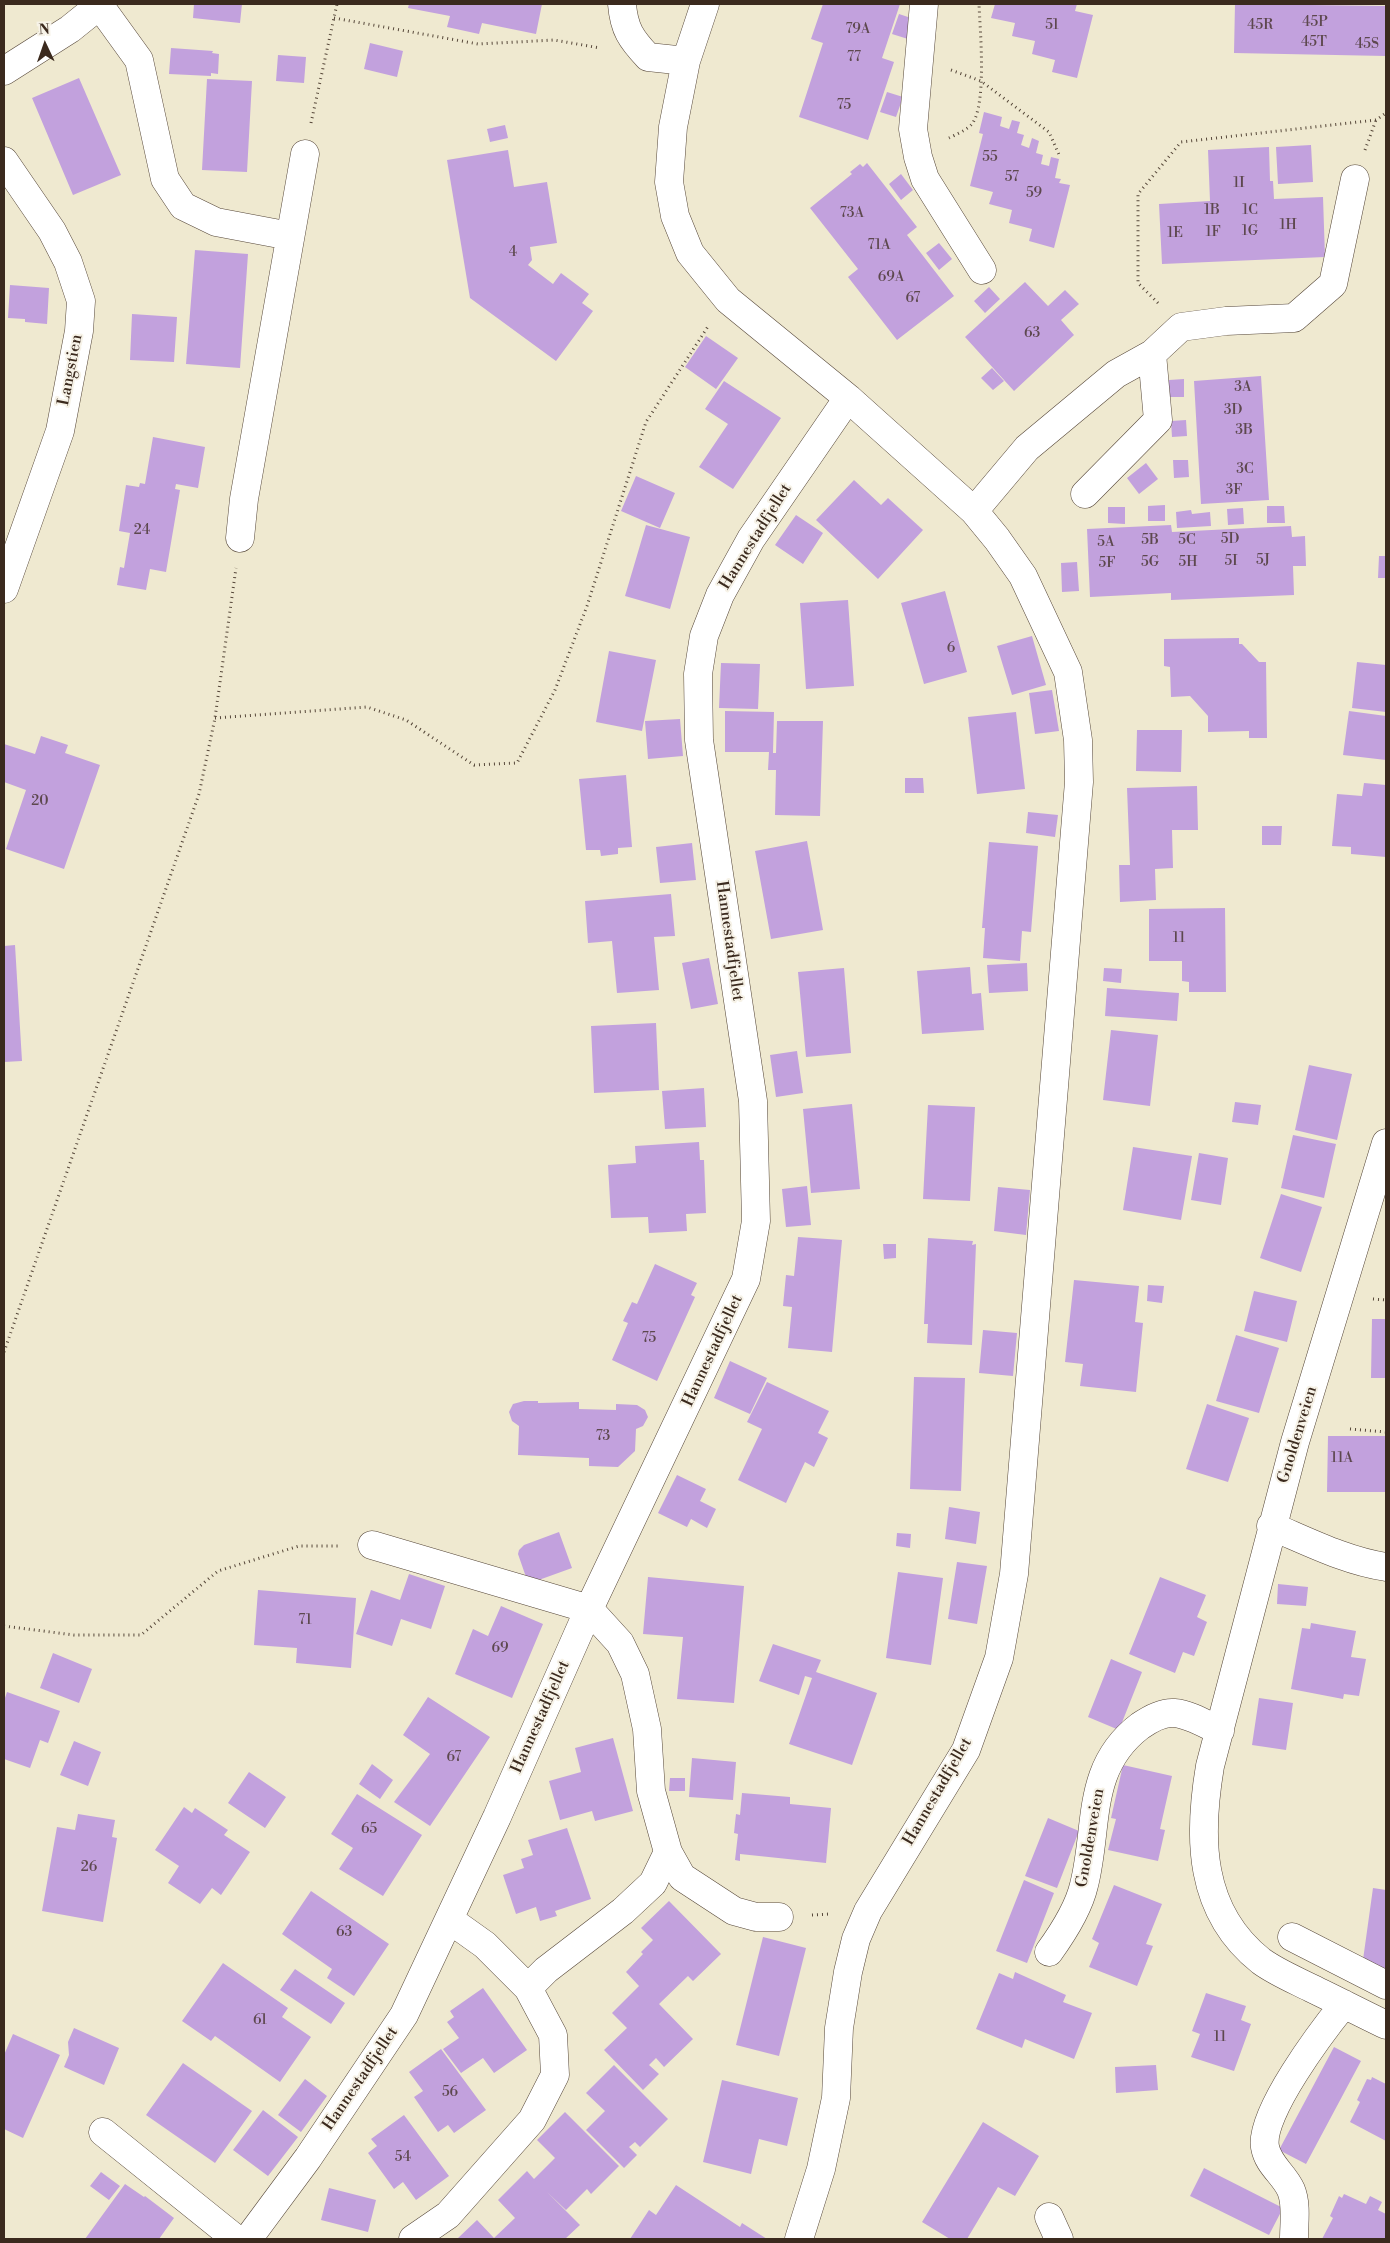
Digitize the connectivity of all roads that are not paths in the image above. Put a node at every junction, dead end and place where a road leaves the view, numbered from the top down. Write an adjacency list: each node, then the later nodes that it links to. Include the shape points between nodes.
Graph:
1 (622, 4): 5 (street, via 631,39 648,57)
2 (705, 4): 5 (street, Hannestadfjellet)
3 (924, 4): 11 (street, via 913,129 918,156 925,179)
4 (101, 5): 6 (street); 10 (street, via 139,60 165,179 183,206 216,222)
5 (686, 61): 13 (street, Hannestadfjellet, via 673,127 669,182 675,216 690,253 728,300)
6 (4, 71)
7 (305, 154): 10 (street)
8 (4, 161): 17 (street, Langstien, via 52,231 68,262 81,301 79,331 60,431)
9 (1355, 179): 12 (street, via 1333,284 1294,318 1181,327)
10 (290, 236): 16 (street)
11 (982, 270)
12 (1152, 354): 14 (street, via 1158,420); 15 (street, via 1116,374 1027,448)
13 (848, 398): 15 (street, Hannestadfjellet); 22 (street, Hannestadfjellet, via 751,540 720,595 704,636 698,674 699,740 753,1100 756,1221 746,1279)
14 (1085, 494)
15 (974, 511): 37 (street, Hannestadfjellet, via 1023,576 1068,672 1078,740 1079,782 1015,1564 999,1658 966,1750 868,1911 856,1938 840,2028 836,2098 821,2169)
16 (240, 538)
17 (4, 589)
18 (1386, 1143): 19 (street, Gnoldenveien)
19 (1271, 1526): 21 (street, via 1332,1552); 23 (street, Gnoldenveien)
20 (372, 1545): 22 (street)
21 (1386, 1567)
22 (589, 1609): 24 (street, via 620,1643 635,1674 647,1729 650,1791); 26 (street, Hannestadfjellet)
23 (1220, 1731): 28 (street, Gnoldenveien, via 1175,1713 1161,1714 1124,1738 1100,1782 1084,1887 1062,1935); 31 (street, Gnoldenveien, via 1204,1800 1203,1833 1210,1884 1217,1906 1229,1927 1261,1960)
24 (668, 1852): 25 (street, via 682,1877 734,1911 756,1917); 30 (street, via 653,1883)
25 (779, 1917)
26 (450, 1920): 30 (street, via 486,1945); 35 (street, Hannestadfjellet, via 404,2015 308,2158)
27 (1292, 1937): 29 (street)
28 (1049, 1952)
29 (1386, 1985)
30 (528, 1988): 36 (street, via 553,2035 555,2075 532,2120 448,2215)
31 (1344, 2004): 32 (street, Gnoldenveien); 38 (street, via 1303,2058 1280,2100 1264,2146 1271,2163 1290,2189 1294,2202)
32 (1386, 2026)
33 (103, 2132): 34 (street)
34 (236, 2239)
35 (248, 2239)
36 (413, 2239)
37 (799, 2239)
38 (1294, 2239)

